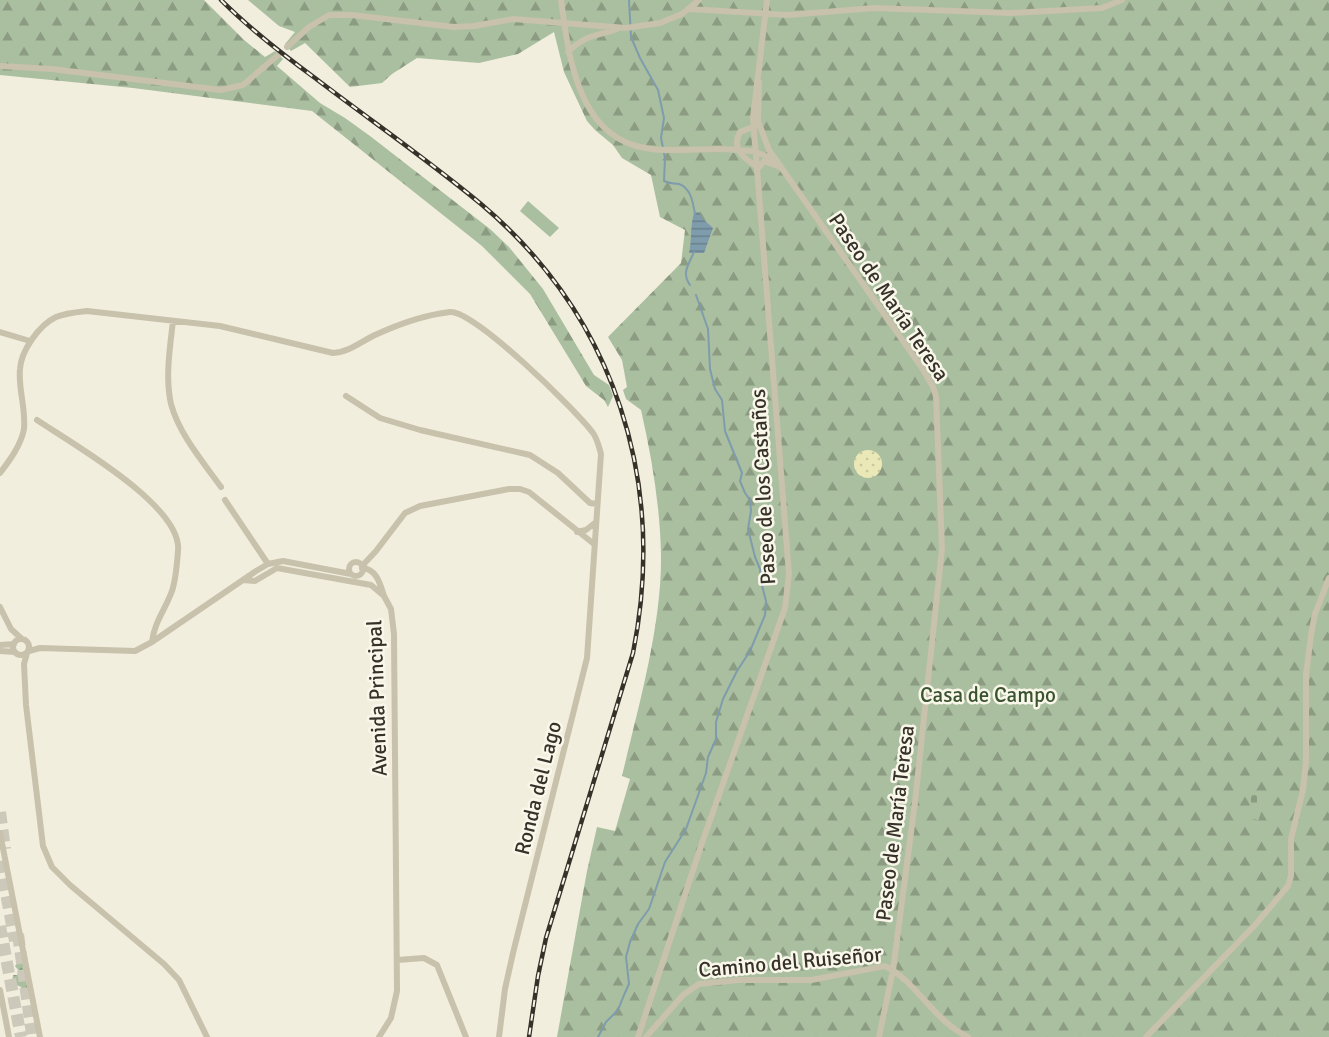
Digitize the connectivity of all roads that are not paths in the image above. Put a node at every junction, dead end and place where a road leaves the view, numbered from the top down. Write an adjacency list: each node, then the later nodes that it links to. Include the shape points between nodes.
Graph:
1 (561, 0): 8 (street)
2 (698, 0): 5 (street); 6 (street)
3 (767, 0): 7 (street, Paseo de los Castaños)
4 (1122, 0): 7 (street, via 1102,8 1011,13 874,8)
5 (689, 9): 6 (street); 9 (street, via 660,23)
6 (715, 9): 7 (street)
7 (766, 14): 14 (street, Paseo de los Castaños)
8 (564, 24): 9 (street); 10 (street, via 513,18 454,27 329,15); 11 (street)
9 (623, 28): 11 (street, via 588,36)
10 (287, 47)
11 (568, 52): 15 (street, via 589,107 609,131 630,144 660,150)
12 (279, 55): 13 (street, via 252,80 234,89 220,90)
13 (0, 66)
14 (756, 127): 15 (street, via 740,132); 16 (street, Paseo de los Castaños); 17 (street, Paseo de María Teresa)
15 (737, 149): 16 (street); 19 (street)
16 (755, 152): 17 (street); 19 (street, Paseo de los Castaños)
17 (775, 159): 18 (street, Paseo de María Teresa)
18 (781, 167): 19 (street, via 764,161); 51 (street, Paseo de María Teresa, via 922,368 936,396 942,549)
19 (756, 169): 60 (street, Paseo de los Castaños, via 789,574 785,608)
20 (173, 321): 22 (street, via 87,311 54,318); 26 (street, via 171,403 181,427); 28 (street, Ronda del Lago, via 220,326 333,352 429,315 461,314 516,354 594,434 601,454)
21 (0, 332): 22 (street)
22 (30, 341): 25 (street, via 20,368 24,431)
23 (346, 396): 28 (street, via 386,420 530,455 558,473 590,503)
24 (37, 420): 42 (street, via 141,491 164,514 176,534 179,547 172,590 153,628)
25 (0, 473)
26 (221, 487)
27 (225, 500): 32 (street)
28 (597, 504): 29 (street, Ronda del Lago)
29 (596, 522): 30 (street); 31 (street, Ronda del Lago)
30 (576, 532): 31 (street); 34 (street, via 529,492 509,489 420,506 405,513)
31 (594, 544): 59 (street, Ronda del Lago, via 587,658 513,953)
32 (268, 564): 35 (street, via 283,561); 38 (street)
33 (350, 566): 34 (street, via 357,562); 35 (street); 36 (street)
34 (362, 567): 36 (street, via 358,575); 39 (street, via 374,573)
35 (337, 570): 36 (street)
36 (351, 574)
37 (1329, 578): 64 (street, via 1311,635 1306,675 1306,761 1291,839 1288,886)
38 (243, 580): 39 (street, Avenida Principal, via 255,581 272,569 285,569 367,583); 42 (street, Avenida Principal)
39 (384, 596): 50 (street, Avenida Principal, via 391,609 394,634)
40 (0, 607): 41 (street)
41 (20, 642): 43 (street, Avenida Principal); 44 (street, Avenida Principal); 46 (street); 47 (street)
42 (152, 642): 44 (street, Avenida Principal, via 135,651)
43 (0, 645)
44 (39, 648): 46 (street, Avenida Principal)
45 (0, 651): 47 (street)
46 (28, 652): 47 (street, Avenida Principal); 48 (street)
47 (17, 654): 48 (street)
48 (24, 664): 56 (street, via 43,846 52,867 179,980)
49 (0, 833): 55 (street)
50 (397, 960): 57 (street, Avenida Principal, via 395,1004); 58 (street, via 424,958 437,965)
51 (893, 970): 61 (street, Camino del Ruiseñor, via 885,966 811,980 699,984 683,995); 62 (street, Paseo de María Teresa); 63 (street, Camino del Ruiseñor, via 949,1025)
52 (0, 990): 53 (street)
53 (1, 1003): 54 (street)
54 (9, 1037)
55 (40, 1037)
56 (207, 1037)
57 (379, 1037)
58 (466, 1037)
59 (499, 1037)
60 (638, 1037)
61 (646, 1037)
62 (879, 1037)
63 (968, 1037)
64 (1146, 1037)

